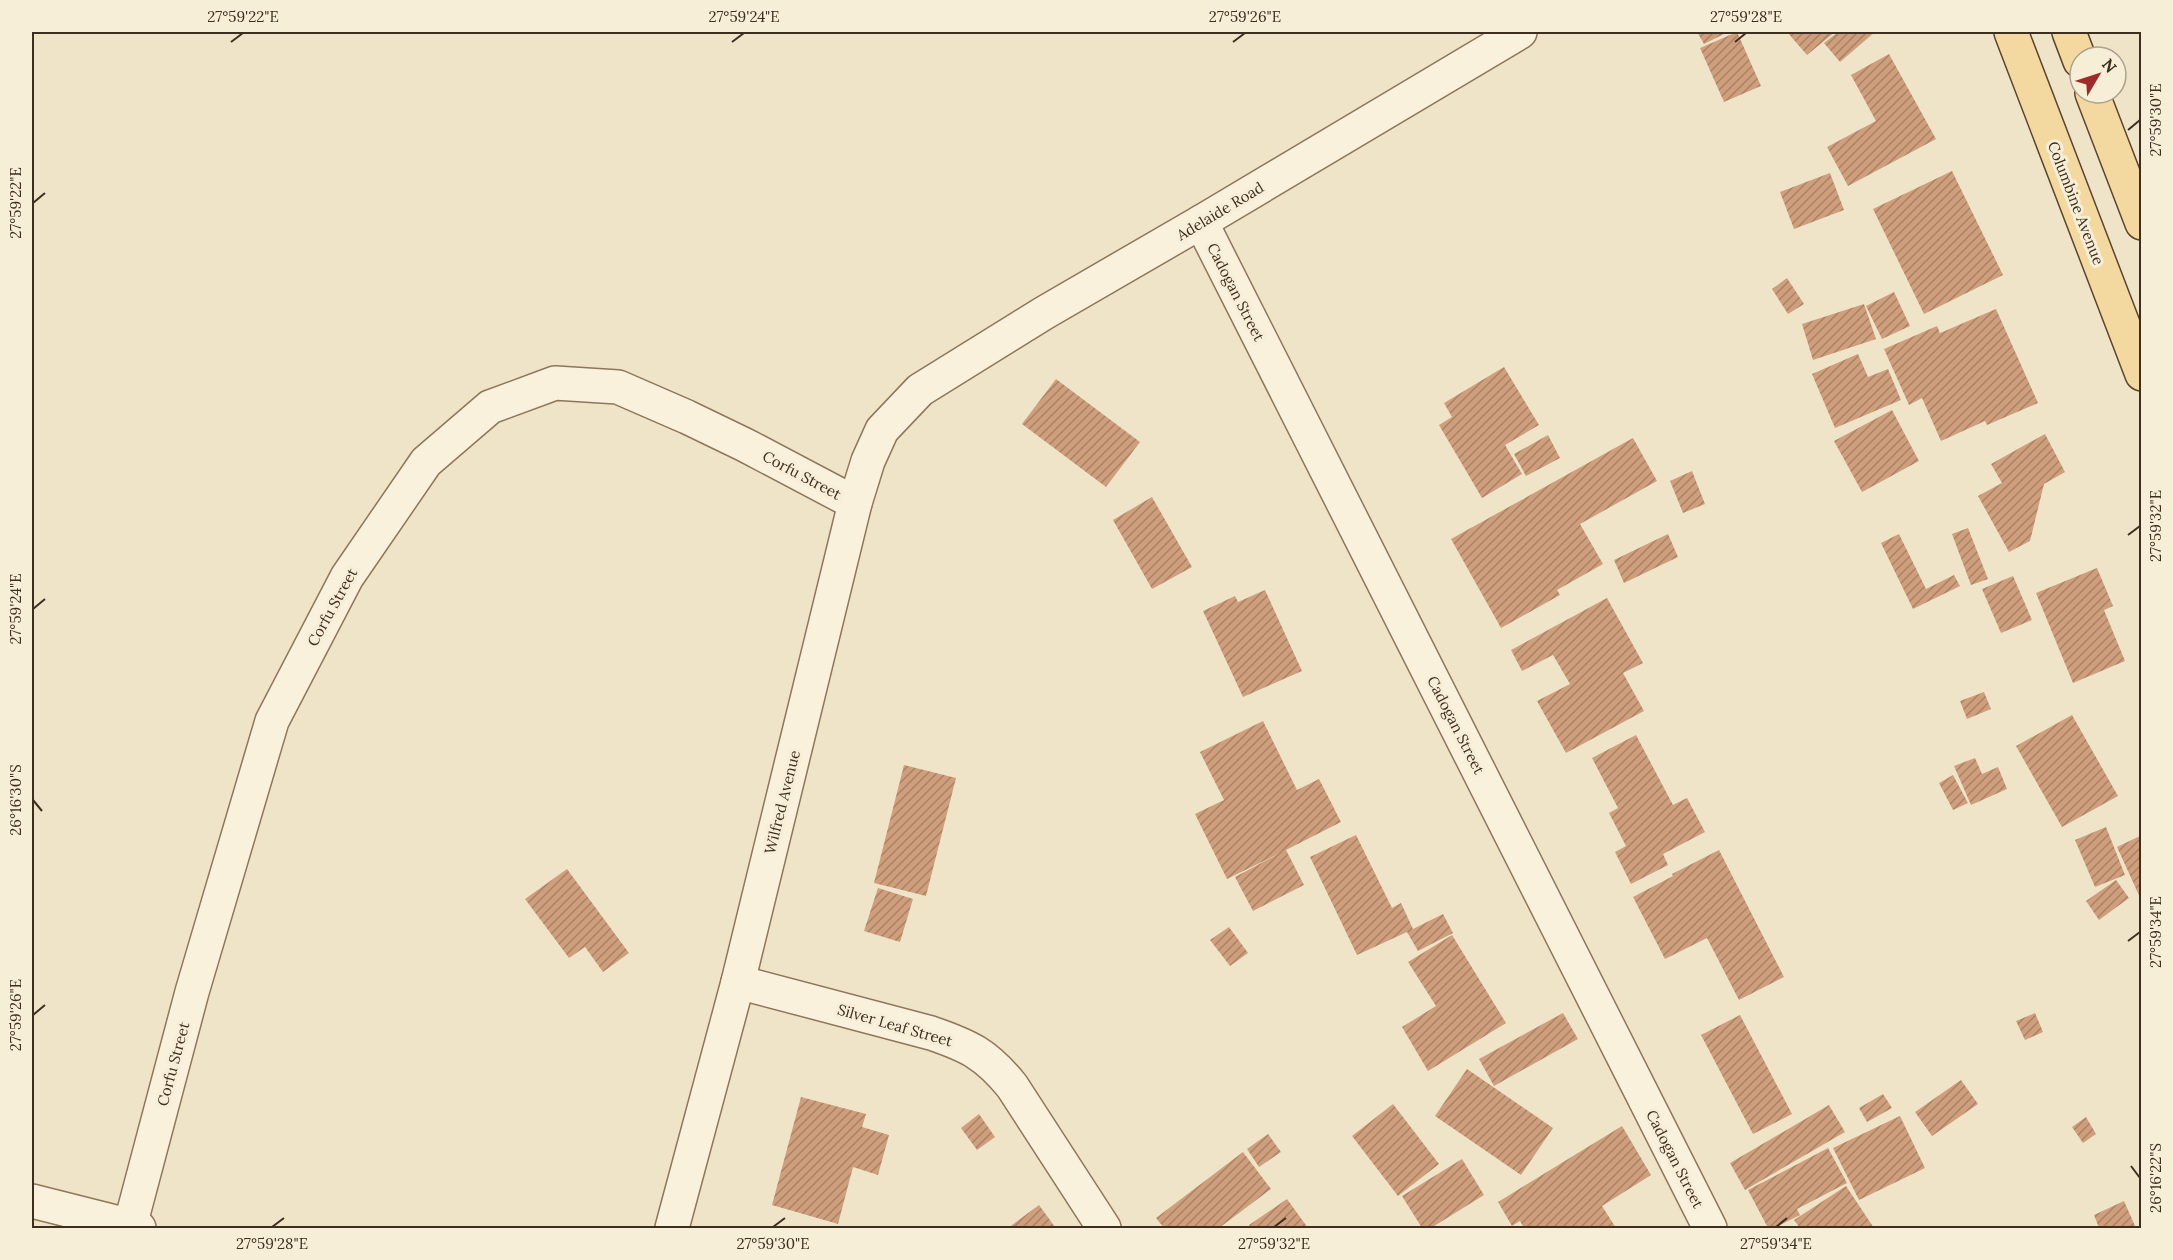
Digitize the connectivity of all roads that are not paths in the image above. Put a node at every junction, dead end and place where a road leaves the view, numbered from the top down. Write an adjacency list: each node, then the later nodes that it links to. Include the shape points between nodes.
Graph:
1 (1520, 32): 4 (street, Adelaide Road)
2 (2011, 32): 6 (main road, Columbine Avenue)
3 (2097, 105): 5 (main road)
4 (1201, 222): 7 (street, Adelaide Road); 14 (street, Cadogan Street)
5 (2142, 223)
6 (2142, 374)
7 (920, 390): 8 (street, Wilfred Avenue, via 882,430 867,461)
8 (855, 503): 9 (street, Wilfred Avenue); 11 (street, Corfu Street, via 745,445 618,387 555,383 490,407 426,462 347,577 272,720 192,992)
9 (738, 982): 12 (street, Wilfred Avenue); 13 (street, Silver Leaf Street, via 931,1033 980,1054 1012,1086)
10 (32, 1201): 11 (street)
11 (135, 1227)
12 (672, 1228)
13 (1104, 1228)
14 (1710, 1228)

